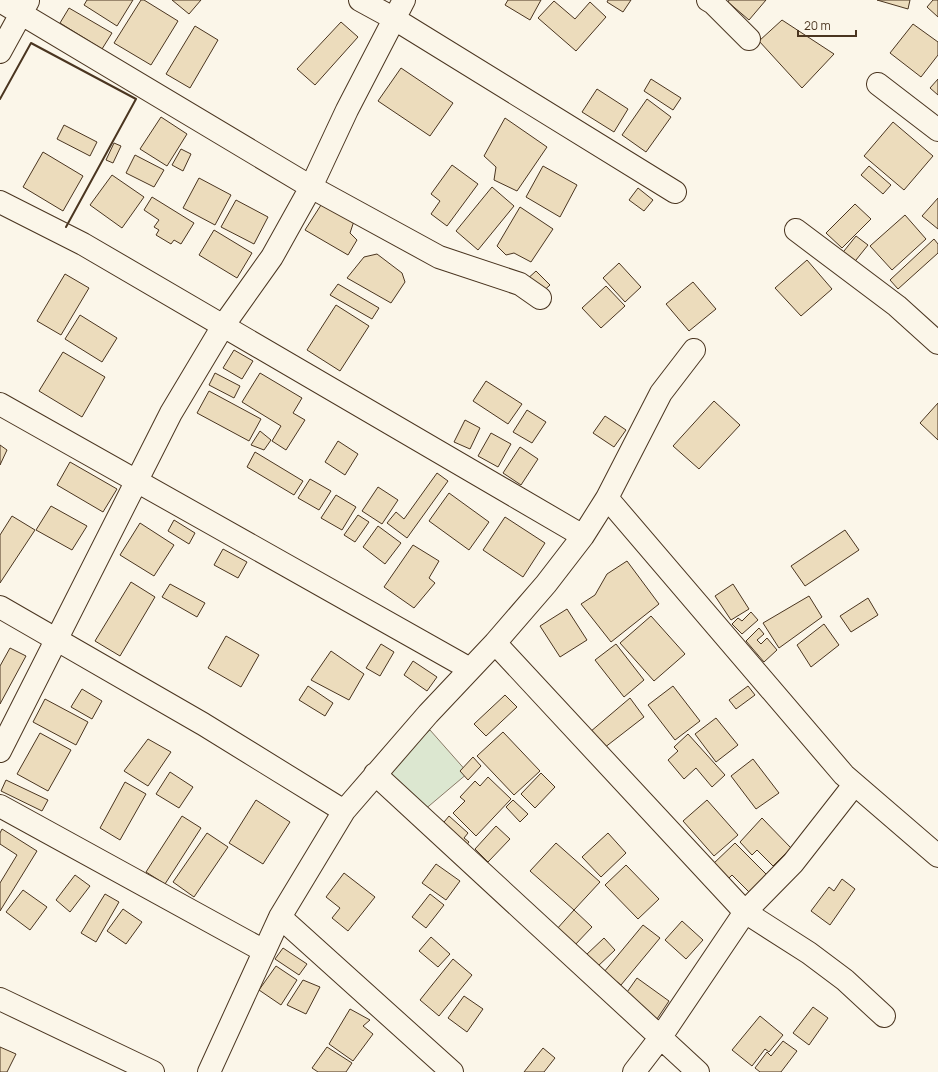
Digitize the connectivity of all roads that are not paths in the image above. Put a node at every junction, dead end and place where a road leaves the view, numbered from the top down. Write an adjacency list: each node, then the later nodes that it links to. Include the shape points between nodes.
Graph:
1 (360, 0): 5 (street)
2 (0, 1): 4 (street)
3 (712, 1): 6 (street)
4 (25, 6): 7 (street); 10 (street)
5 (398, 9): 10 (street); 11 (street)
6 (749, 39)
7 (0, 52)
8 (878, 84): 9 (street)
9 (938, 130)
10 (311, 187): 14 (street, via 439,257 520,284); 15 (street, via 272,257)
11 (675, 192)
12 (0, 202): 15 (street, via 83,244)
13 (796, 230): 16 (street, via 897,306)
14 (540, 298)
15 (223, 326): 19 (street, via 171,413); 21 (street)
16 (938, 343)
17 (694, 350): 20 (street, via 661,393)
18 (0, 404): 19 (street)
19 (136, 482): 23 (street); 25 (street)
20 (607, 498): 21 (street); 28 (street)
21 (583, 536): 24 (street)
22 (0, 607): 23 (street)
23 (55, 639): 26 (street); 30 (street, via 203,724)
24 (495, 643): 25 (street); 32 (street)
25 (470, 669): 27 (street)
26 (0, 751)
27 (375, 774): 30 (street); 37 (street)
28 (854, 785): 31 (street); 32 (street, via 794,863)
29 (0, 806): 34 (street)
30 (344, 812): 33 (street)
31 (938, 856)
32 (745, 912): 36 (street, via 809,952 845,980); 37 (street)
33 (280, 917): 34 (street); 40 (street)
34 (264, 951): 39 (street)
35 (0, 999): 38 (street)
36 (884, 1016)
37 (660, 1038): 41 (street); 42 (street)
38 (153, 1072)
39 (209, 1072)
40 (452, 1072)
41 (634, 1072)
42 (698, 1072)

